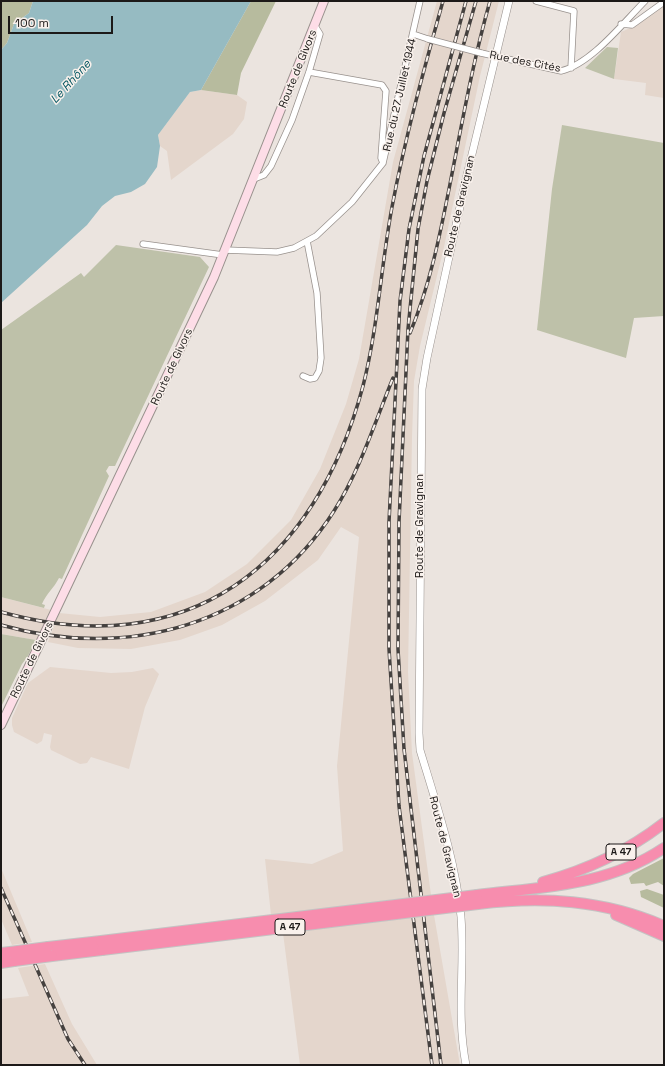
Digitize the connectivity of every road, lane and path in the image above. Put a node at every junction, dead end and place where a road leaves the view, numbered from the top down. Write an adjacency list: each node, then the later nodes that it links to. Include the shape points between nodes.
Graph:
1 (324, 1): 8 (main road, Route de Givors)
2 (420, 1): 9 (street, Rue du 27 Juillet 1944)
3 (509, 1): 10 (street, Route de Gravignan)
4 (536, 1): 11 (street, via 574,11)
5 (646, 1): 7 (street, Rue des Cités)
6 (664, 2): 7 (street, via 632,25)
7 (621, 24): 11 (street, Rue des Cités)
8 (315, 26): 12 (street, via 320,34); 14 (main road, Route de Givors)
9 (413, 34): 10 (street, Rue des Cités, bridge); 13 (street, Rue du 27 Juillet 1944)
10 (496, 56): 11 (street, Rue des Cités, via 561,70); 29 (street, Route de Gravignan, via 427,358 422,409 420,750 458,891 462,945 460,1023)
11 (571, 68)
12 (309, 72): 13 (street, via 382,85 386,91 381,158); 14 (street, via 292,120 270,166 264,175)
13 (384, 163): 15 (street, Rue du 27 Juillet 1944, via 352,202 316,236)
14 (254, 179): 17 (main road, Route de Givors)
15 (307, 241): 17 (street, Rue du 27 Juillet 1944, via 294,248 277,252); 18 (street, via 317,293 321,358 319,372 315,378)
16 (143, 244): 17 (street, Rue du 27 Juillet 1944)
17 (224, 252): 19 (main road, Route de Givors, via 168,376)
18 (303, 376)
19 (1, 725)
20 (664, 822): 22 (highway, A 47, via 632,846 591,866 555,879)
21 (664, 848): 22 (highway, A 47, via 641,861 595,879)
22 (504, 891): 23 (highway, A 47)
23 (478, 899): 24 (highway, A 47, via 537,899); 27 (highway, A 47, bridge, via 102,946)
24 (588, 904): 25 (highway, A 47, via 629,913); 26 (highway)
25 (664, 926)
26 (664, 936)
27 (8, 955): 28 (highway, A 47)
28 (1, 963)
29 (466, 1065)

